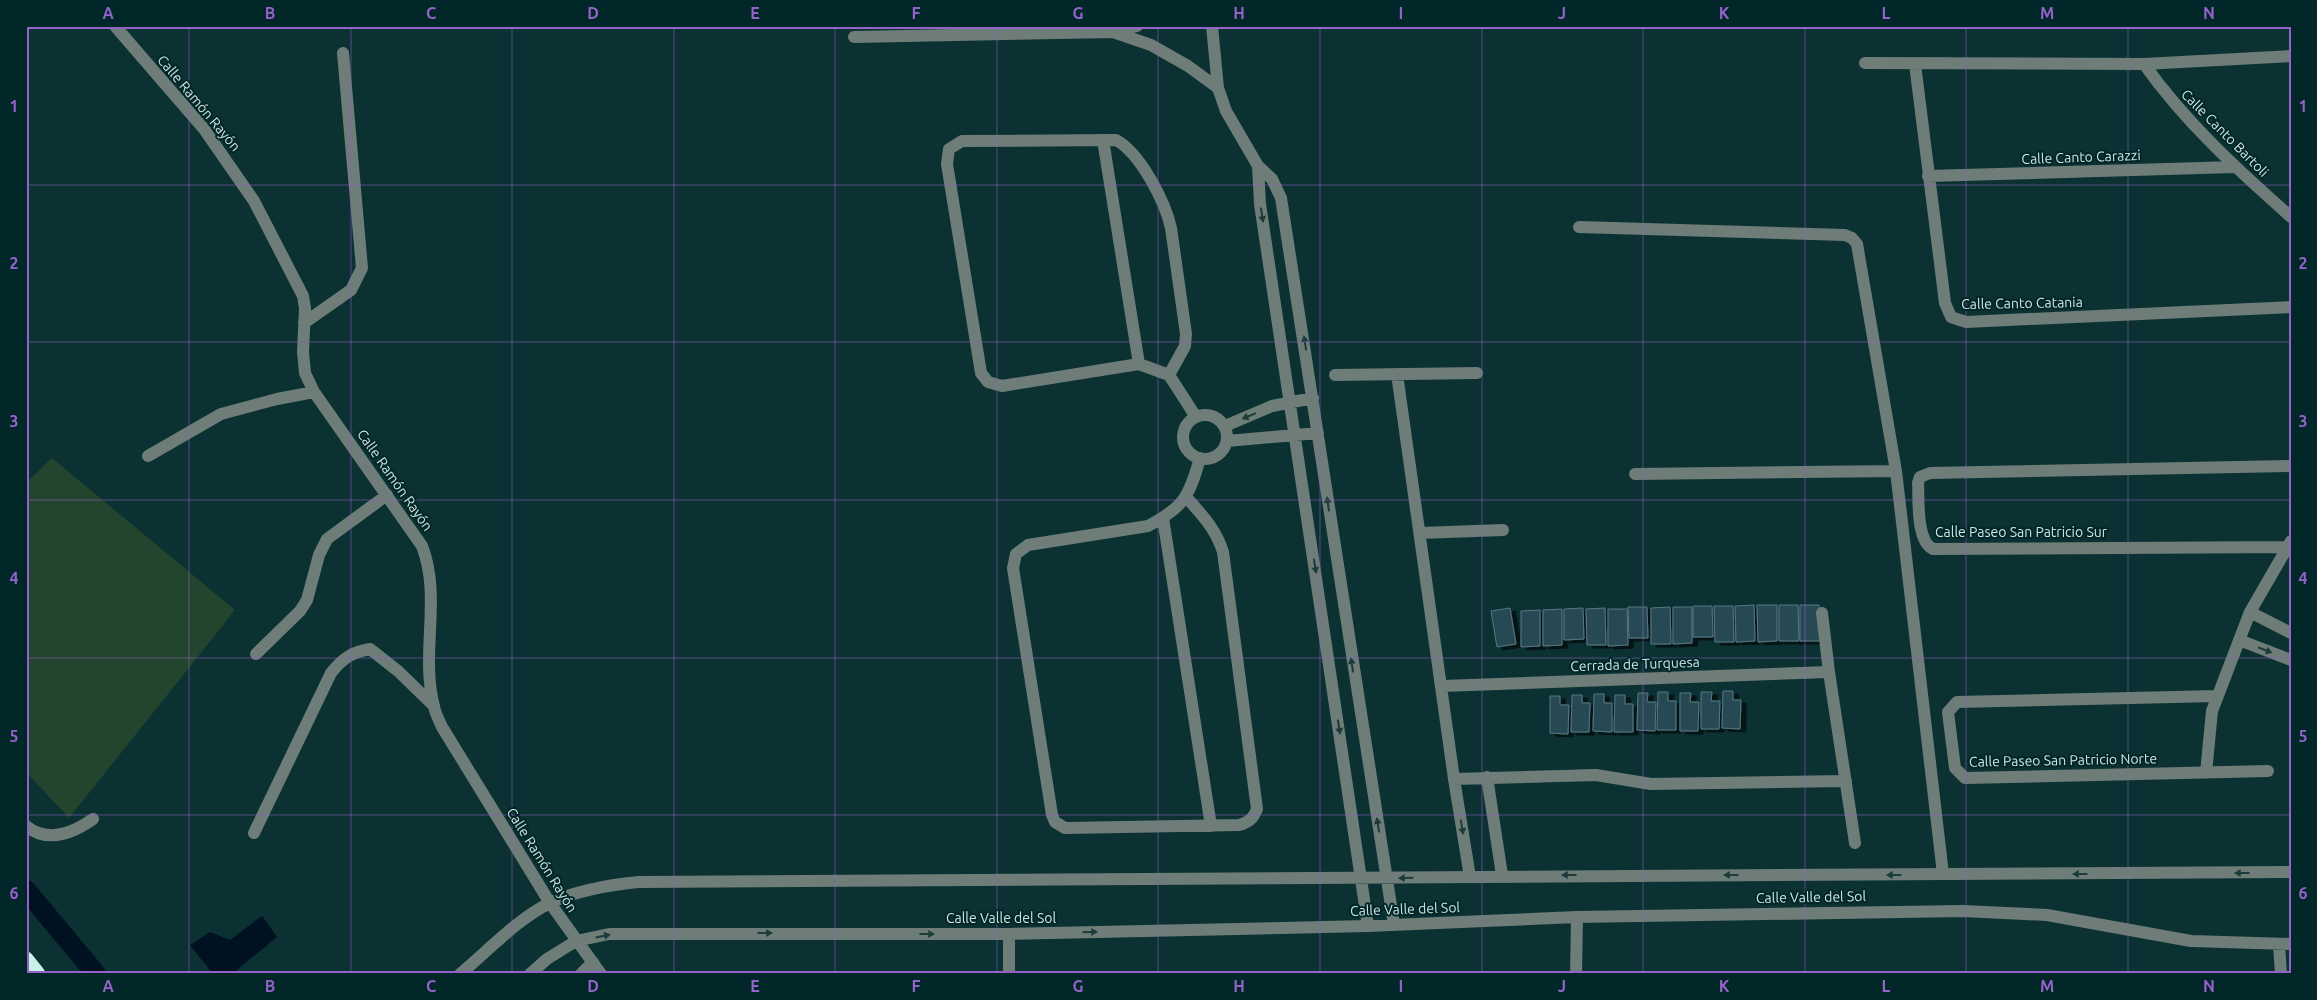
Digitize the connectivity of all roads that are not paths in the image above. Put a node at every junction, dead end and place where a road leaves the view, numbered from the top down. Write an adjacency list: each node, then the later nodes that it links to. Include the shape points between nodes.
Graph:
1 (115, 26): 19 (street, Calle Ramón Rayón, via 204,129 254,201 303,296)
2 (1137, 26): 4 (street)
3 (1212, 26): 11 (street)
4 (1113, 32): 5 (street); 11 (street, via 1151,45)
5 (854, 37)
6 (342, 54): 19 (street, via 362,268 351,290)
7 (2291, 56): 10 (street)
8 (1865, 63): 9 (street)
9 (1915, 64): 10 (street); 15 (street, Calle Canto Catania)
10 (2144, 64): 14 (street, Calle Canto Bartoli, via 2164,93)
11 (1218, 88): 13 (street, via 1226,111)
12 (1103, 140): 20 (street); 20 (street, via 962,140 949,149 950,183 981,373 988,382 1002,386); 23 (street, via 1116,140 1127,146 1167,211 1186,334 1185,346)
13 (1258, 166): 26 (street, one-way to 13, via 1281,198 1272,179); 27 (street, one-way to 27, via 1260,204)
14 (2234, 167): 15 (street, Calle Canto Carazzi); 16 (street, Calle Canto Bartoli)
15 (1928, 176): 18 (street, Calle Canto Catania, via 1945,303 1951,317 1958,321)
16 (2291, 217)
17 (1579, 227): 36 (street, via 1845,235 1852,238 1860,254)
18 (2291, 307)
19 (304, 323): 25 (street, Calle Ramón Rayón, via 305,373)
20 (1139, 364): 23 (street)
21 (1477, 373): 22 (street)
22 (1397, 374): 24 (street); 42 (street)
23 (1169, 375): 28 (street)
24 (1335, 375)
25 (314, 392): 33 (street, via 221,414); 38 (street, Calle Ramón Rayón)
26 (1314, 398): 27 (street); 30 (street)
27 (1290, 402): 29 (street, one-way to 29); 31 (street)
28 (1196, 417): 29 (street, via 1216,417); 34 (street, via 1185,428 1184,443 1193,456)
29 (1225, 426): 32 (street)
30 (1318, 433): 31 (street); 69 (street, one-way to 30)
31 (1296, 435): 32 (street); 68 (street, one-way to 68)
32 (1227, 441): 34 (street, via 1220,453 1207,459)
33 (148, 456)
34 (1200, 458): 39 (street)
35 (2291, 466): 43 (street, Calle Paseo San Patricio Sur, via 1930,473 1920,477 1918,483 1922,538 1933,548)
36 (1896, 471): 37 (street); 65 (street)
37 (1635, 474)
38 (386, 495): 48 (street, via 327,539 319,555 307,600); 53 (street, Calle Ramón Rayón, via 422,546 429,563)
39 (1187, 498): 40 (street); 61 (street, via 1211,525 1223,552 1257,809 1248,822)
40 (1163, 518): 61 (street); 61 (street, via 1148,526 1028,545 1016,554 1013,568 1055,822 1065,828)
41 (1503, 530): 42 (street)
42 (1420, 534): 51 (street)
43 (2289, 544): 44 (street)
44 (2250, 612): 46 (street); 47 (street)
45 (1822, 613): 50 (street)
46 (2291, 633)
47 (2239, 640): 49 (street, one-way to 49); 52 (street)
48 (256, 654)
49 (2291, 660)
50 (1829, 672): 51 (street, Cerrada de Turquesa); 58 (street)
51 (1442, 686): 57 (street)
52 (2218, 696): 55 (street, via 2212,711); 55 (street, Calle Paseo San Patricio Norte, via 1964,700 1954,704 1948,712 1955,768 1965,778)
53 (433, 705): 62 (street, via 370,649 341,660); 70 (street, Calle Ramón Rayón, via 442,727)
54 (2268, 771): 55 (street, Calle Paseo San Patricio Norte)
55 (2206, 773)
56 (1488, 777): 57 (street); 58 (street, via 1596,775 1651,784); 66 (street)
57 (1454, 778): 67 (street, one-way to 67)
58 (1846, 781): 63 (street)
59 (93, 818): 60 (street, via 64,835 46,835)
60 (26, 826)
61 (1211, 826)
62 (254, 833)
63 (1855, 843)
64 (2291, 872): 65 (street, one-way to 65)
65 (1943, 874): 66 (street, one-way to 66)
66 (1502, 875): 67 (street)
67 (1470, 877): 69 (street, one-way to 69)
68 (1361, 878): 69 (street); 70 (street, via 638,882 601,886); 73 (street)
69 (1387, 878): 72 (street)
70 (550, 903): 75 (street, Calle Ramón Rayón); 80 (street, via 521,922)
71 (1577, 917): 72 (street, Calle Valle del Sol); 76 (street, Calle Valle del Sol, via 1963,911 2047,915 2191,941); 85 (street)
72 (1394, 925): 73 (street, Calle Valle del Sol)
73 (1368, 926): 74 (street, Calle Valle del Sol, one-way to 73)
74 (1008, 934): 75 (street, Calle Valle del Sol, one-way to 74, via 609,934); 84 (street)
75 (576, 941): 78 (street, Calle Ramón Rayón); 81 (street, Calle Valle del Sol)
76 (2285, 944): 86 (street)
77 (26, 959): 79 (highway)
78 (593, 962): 82 (street); 83 (street, Calle Ramón Rayón)
79 (38, 974)
80 (460, 974)
81 (530, 974)
82 (581, 974)
83 (601, 974)
84 (1009, 974)
85 (1576, 974)
86 (2281, 974)

